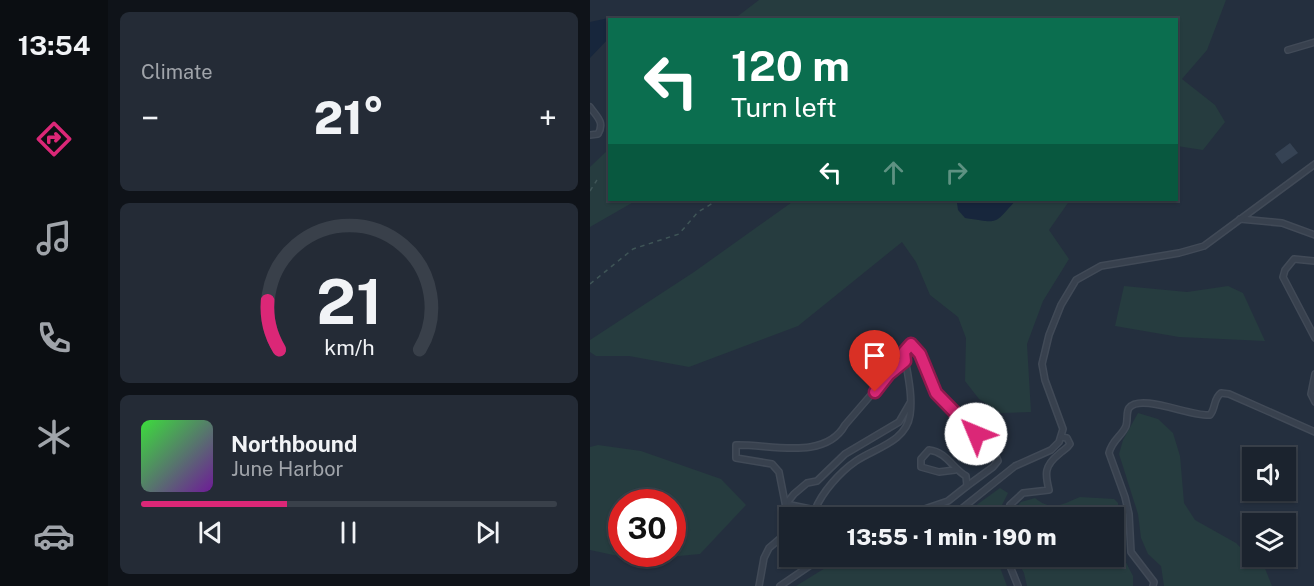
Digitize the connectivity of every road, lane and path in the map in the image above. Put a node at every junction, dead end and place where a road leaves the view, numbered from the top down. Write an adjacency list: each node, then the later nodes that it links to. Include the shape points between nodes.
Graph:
1 (1314, 42): 2 (street)
2 (1288, 50)
3 (590, 107): 4 (street, via 601,122 601,129)
4 (590, 135)
5 (1314, 164): 9 (street)
6 (597, 180): 7 (path)
7 (590, 191)
8 (716, 201): 12 (path, via 698,212 679,234 633,249)
9 (1240, 219): 10 (street, via 1282,223); 19 (street, via 1204,246 1101,266 1076,280 1061,305 1042,364 1063,429)
10 (1314, 235)
11 (1314, 261): 13 (street, via 1295,260 1283,277)
12 (590, 284)
13 (1314, 338)
14 (905, 361): 17 (street); 21 (street, via 904,352 911,344 920,354 936,393 995,453 998,461 993,467); 22 (street, via 889,374 840,434 823,446 736,445 736,458 772,464 779,472)
15 (1314, 374): 16 (street)
16 (1314, 402)
17 (910, 403): 22 (street, via 899,422 845,454); 25 (street, via 904,431 855,461)
18 (1314, 432): 35 (street, via 1229,394 1216,397 1213,412 1202,416 1153,403 1130,406 1125,427 1114,439 1109,453 1127,505 1131,552 1154,582)
19 (1061, 437): 27 (street, via 1050,450 1015,466); 28 (street, via 1070,444 1052,460 1045,474 1049,490 1023,493)
20 (955, 470): 20 (street, via 939,472 921,467 921,459 929,450 938,451); 21 (street, via 966,476)
21 (967, 486): 26 (street, via 948,501)
22 (786, 504): 23 (street); 24 (street)
23 (786, 507)
24 (800, 507)
25 (816, 507)
26 (930, 507)
27 (964, 507)
28 (1009, 507)
29 (779, 539): 32 (street, via 764,558)
30 (808, 567): 33 (street)
31 (1012, 567): 34 (street)
32 (759, 586)
33 (780, 586)
34 (1018, 586)
35 (1153, 586)

